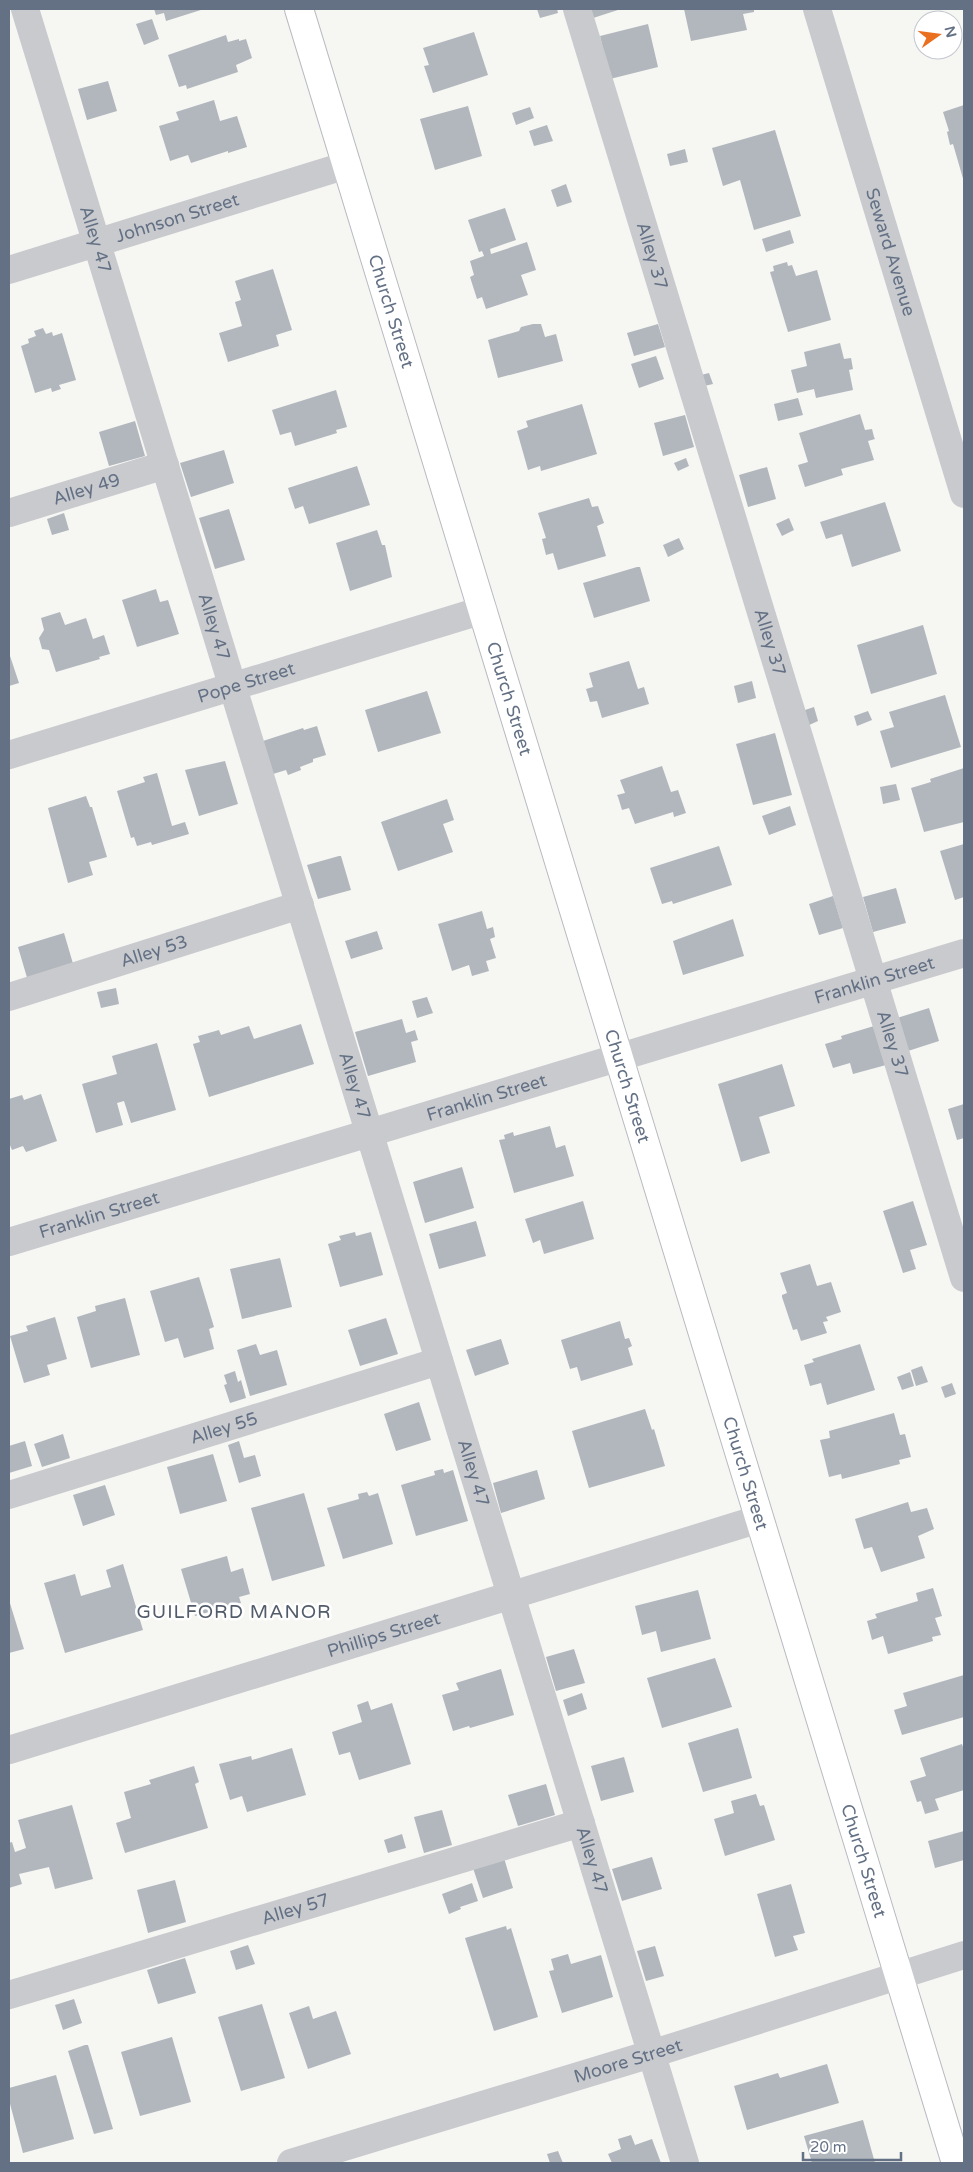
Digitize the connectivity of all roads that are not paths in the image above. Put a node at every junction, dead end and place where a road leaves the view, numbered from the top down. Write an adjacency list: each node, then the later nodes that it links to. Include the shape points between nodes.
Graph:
1 (25, 9): 6 (street, Alley 47)
2 (299, 9): 5 (main road, Church Street)
3 (577, 9): 16 (street, Alley 37)
4 (817, 9): 9 (street, Seward Avenue)
5 (347, 165): 6 (street, Johnson Street); 11 (main road, Church Street)
6 (96, 242): 7 (street, Johnson Street); 8 (street, Alley 47)
7 (9, 270)
8 (165, 465): 10 (street, Alley 49); 12 (street, Alley 47)
9 (964, 494)
10 (9, 513)
11 (483, 610): 12 (street, Pope Street); 18 (main road, Church Street)
12 (232, 687): 13 (street, Pope Street); 14 (street, Alley 47)
13 (9, 755)
14 (300, 905): 17 (street, Alley 53); 19 (street, Alley 47)
15 (964, 954): 16 (street, Franklin Street)
16 (874, 981): 18 (street, Franklin Street); 21 (street, Alley 37)
17 (9, 997)
18 (619, 1058): 19 (street, Franklin Street); 24 (main road, Church Street)
19 (369, 1133): 20 (street, Franklin Street); 22 (street, Alley 47)
20 (9, 1242)
21 (964, 1278)
22 (439, 1361): 23 (street, Alley 55); 25 (street, Alley 47)
23 (9, 1494)
24 (759, 1519): 25 (street, Phillips Street); 29 (main road, Church Street)
25 (510, 1595): 26 (street, Phillips Street); 27 (street, Alley 47)
26 (9, 1750)
27 (581, 1823): 30 (street, Alley 57); 31 (street, Alley 47)
28 (964, 1955): 29 (street, Moore Street)
29 (899, 1975): 31 (street, Moore Street); 34 (main road, Church Street)
30 (9, 1995)
31 (651, 2054): 32 (street, Moore Street); 33 (street, Alley 47)
32 (291, 2163)
33 (685, 2163)
34 (956, 2163)

